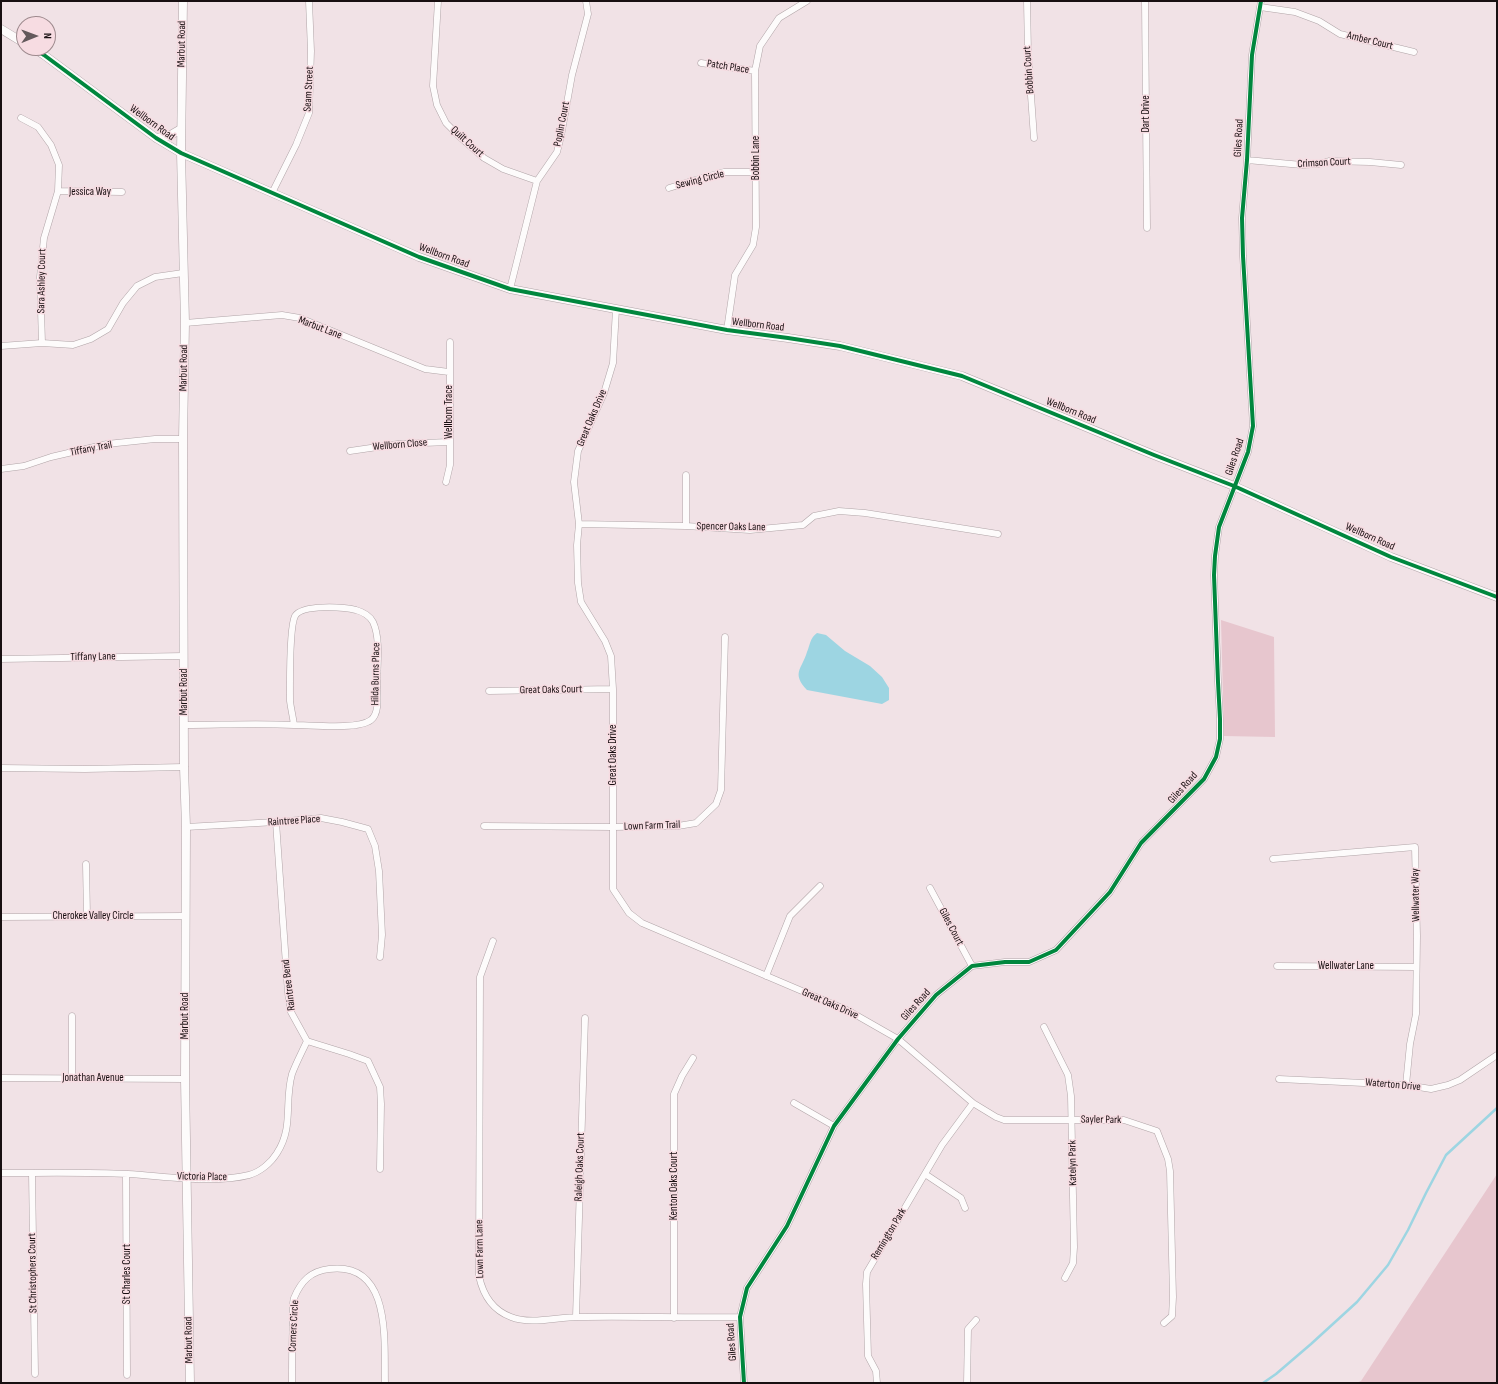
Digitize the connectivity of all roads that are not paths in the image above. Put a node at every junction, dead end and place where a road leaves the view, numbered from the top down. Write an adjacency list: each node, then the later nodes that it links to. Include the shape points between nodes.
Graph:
1 (183, 1): 16 (street, Marbut Road)
2 (309, 1): 27 (street, Seam Street, via 309,113)
3 (438, 1): 23 (street, Quilt Court, via 433,86 437,105 446,123 484,158 503,169)
4 (586, 1): 23 (street, Poplin Court, via 588,14 572,75 557,152)
5 (807, 1): 14 (street, Bobbin Lane, via 779,18 760,46)
6 (1027, 1): 18 (street, Bobbin Court)
7 (1146, 1): 28 (street, Dart Drive)
8 (1260, 4): 11 (street, Amber Court, via 1295,12 1319,21 1340,34); 20 (street, Giles Road, via 1252,55)
9 (1, 29): 10 (street)
10 (16, 38)
11 (1414, 52)
12 (45, 56): 17 (street, Wellborn Road)
13 (702, 63): 14 (street, Patch Place)
14 (755, 71): 22 (street, Bobbin Lane)
15 (21, 118): 25 (street, Sara Ashley Court, via 38,127 51,145 59,165)
16 (181, 129): 17 (street, via 169,136); 19 (street, Marbut Road)
17 (156, 138): 19 (street, Wellborn Road)
18 (1034, 138)
19 (181, 153): 27 (street, Wellborn Road); 29 (street, Marbut Road)
20 (1247, 160): 21 (street, Crimson Court, via 1302,165 1328,161); 44 (street, Giles Road, via 1242,218 1253,426 1248,452)
21 (1402, 165)
22 (756, 172): 24 (street, Sewing Circle, via 724,172); 33 (street, Bobbin Lane, via 756,227 753,245 735,275)
23 (536, 181): 30 (street, Poplin Court)
24 (669, 188)
25 (58, 191): 26 (street, Jessica Way); 35 (street, Sara Ashley Court, via 44,238 40,277)
26 (122, 192)
27 (272, 192): 30 (street, Wellborn Road, via 419,257)
28 (1147, 228)
29 (183, 273): 32 (street, Marbut Road); 35 (street, via 155,277 137,286 123,303 108,329 91,339 72,345)
30 (510, 289): 31 (street, Wellborn Road)
31 (616, 309): 33 (street, Wellborn Road); 45 (street, Great Oaks Drive, via 613,363 604,393 578,451 574,482)
32 (185, 323): 37 (street, Marbut Lane, via 282,316 300,318 425,369); 38 (street, Marbut Road)
33 (727, 330): 44 (street, Wellborn Road, via 840,346 962,376)
34 (450, 342): 37 (street, Wellborn Trace)
35 (42, 343): 36 (street)
36 (1, 346)
37 (449, 372): 39 (street, Wellborn Trace)
38 (183, 439): 41 (street, Tiffany Trail, via 107,444 24,466); 50 (street, Marbut Road)
39 (450, 442): 40 (street, Wellborn Close, via 398,444); 43 (street, Wellborn Trace, via 450,465)
40 (350, 451)
41 (1, 469)
42 (686, 475): 46 (street)
43 (446, 482)
44 (1234, 486): 48 (street, Wellborn Road, via 1391,557); 71 (street, Giles Road, via 1219,527 1215,556 1220,739 1216,756 1204,780 1141,844 1110,892 1056,950 1030,962)
45 (579, 524): 46 (street, Spencer Oaks Lane); 52 (street, Great Oaks Drive, via 577,545 581,602 611,656)
46 (686, 526): 47 (street, Spencer Oaks Lane, via 750,530 803,525 814,516 839,511)
47 (998, 534)
48 (1497, 596)
49 (725, 637): 61 (street, Lown Farm Trail, via 721,790 716,804 696,823 678,826)
50 (184, 656): 51 (street, Tiffany Lane); 54 (street, Marbut Road)
51 (1, 659)
52 (614, 689): 53 (street, Great Oaks Court); 61 (street, Great Oaks Drive)
53 (489, 691)
54 (184, 725): 55 (street, Hilda Burns Place); 56 (street, Marbut Road)
55 (294, 725): 55 (street, Hilda Burns Place, via 356,725 372,720 377,702 378,644 377,632 366,614 356,610 327,608 303,610 296,615 291,633 290,701)
56 (184, 767): 57 (street); 60 (street, Marbut Road)
57 (1, 768)
58 (276, 822): 60 (street, Raintree Place); 70 (street, Raintree Place, via 321,818 368,830 375,846 379,871 382,934); 79 (street, Raintree Bend, via 288,993 291,1012)
59 (484, 826): 61 (street, Lown Farm Trail)
60 (186, 827): 67 (street, Marbut Road)
61 (613, 827): 74 (street, Great Oaks Drive, via 613,888 628,913 642,923)
62 (1273, 859): 73 (street, Wellwater Way, via 1415,847)
63 (86, 864): 66 (street)
64 (820, 886): 74 (street, via 790,916)
65 (930, 888): 71 (street, Giles Court)
66 (87, 916): 67 (street, Cherokee Valley Circle); 68 (street, Cherokee Valley Circle)
67 (185, 916): 84 (street, Marbut Road)
68 (1, 917)
69 (494, 941): 99 (street, Lown Farm Lane, via 480,977 481,1287 493,1306 513,1318 524,1320)
70 (380, 957)
71 (972, 966): 78 (street, Giles Road, via 936,995)
72 (1277, 966): 73 (street, Wellwater Lane)
73 (1416, 967): 86 (street, Wellwater Way, via 1416,1014)
74 (766, 976): 78 (street, Great Oaks Drive, via 849,1010)
75 (72, 1016): 83 (street)
76 (585, 1018): 99 (street, Raleigh Oaks Court)
77 (1044, 1027): 89 (street, Katelyn Park, via 1068,1075)
78 (898, 1039): 88 (street, Sayler Park); 90 (street, Giles Road)
79 (307, 1041): 91 (street, via 368,1061 380,1087); 96 (street, Victoria Place, via 292,1073 285,1138 277,1154 268,1164 251,1174 238,1177)
80 (1497, 1055): 86 (street, Waterton Drive, via 1448,1086 1431,1089)
81 (693, 1058): 101 (street, Kenton Oaks Court, via 674,1094)
82 (1, 1078): 83 (street, Jonathan Avenue)
83 (72, 1078): 84 (street, Jonathan Avenue)
84 (185, 1079): 96 (street, Marbut Road)
85 (1279, 1079): 86 (street, Waterton Drive)
86 (1406, 1086)
87 (794, 1103): 90 (street)
88 (974, 1103): 89 (street, Sayler Park, via 1004,1120); 95 (street, Remington Park, via 942,1145)
89 (1072, 1120): 98 (street, Katelyn Park, via 1073,1263); 103 (street, Sayler Park, via 1124,1120 1157,1132 1170,1171 1173,1297 1172,1316)
90 (834, 1126): 100 (street, Giles Road, via 787,1226 747,1288)
91 (380, 1170)
92 (1, 1173): 93 (street, Victoria Place)
93 (32, 1173): 94 (street, Victoria Place); 104 (street, St Christophers Court)
94 (126, 1174): 96 (street, Victoria Place); 105 (street, St Charles Court)
95 (925, 1174): 97 (street, via 961,1198); 110 (street, Remington Park, via 867,1272 868,1356 876,1371)
96 (186, 1177): 106 (street, Marbut Road)
97 (965, 1208)
98 (1065, 1278)
99 (576, 1317): 101 (street, Lown Farm Lane)
100 (740, 1317): 101 (street, Lown Farm Lane); 109 (street, Giles Road)
101 (674, 1318)
102 (976, 1320): 111 (street, via 968,1329)
103 (1164, 1323)
104 (34, 1374)
105 (127, 1375)
106 (190, 1383)
107 (292, 1383): 108 (street, Corners Circle, via 293,1300 308,1276 318,1270 333,1268 349,1268 364,1276 381,1305)
108 (385, 1383)
109 (744, 1383)
110 (877, 1383)
111 (966, 1383)

